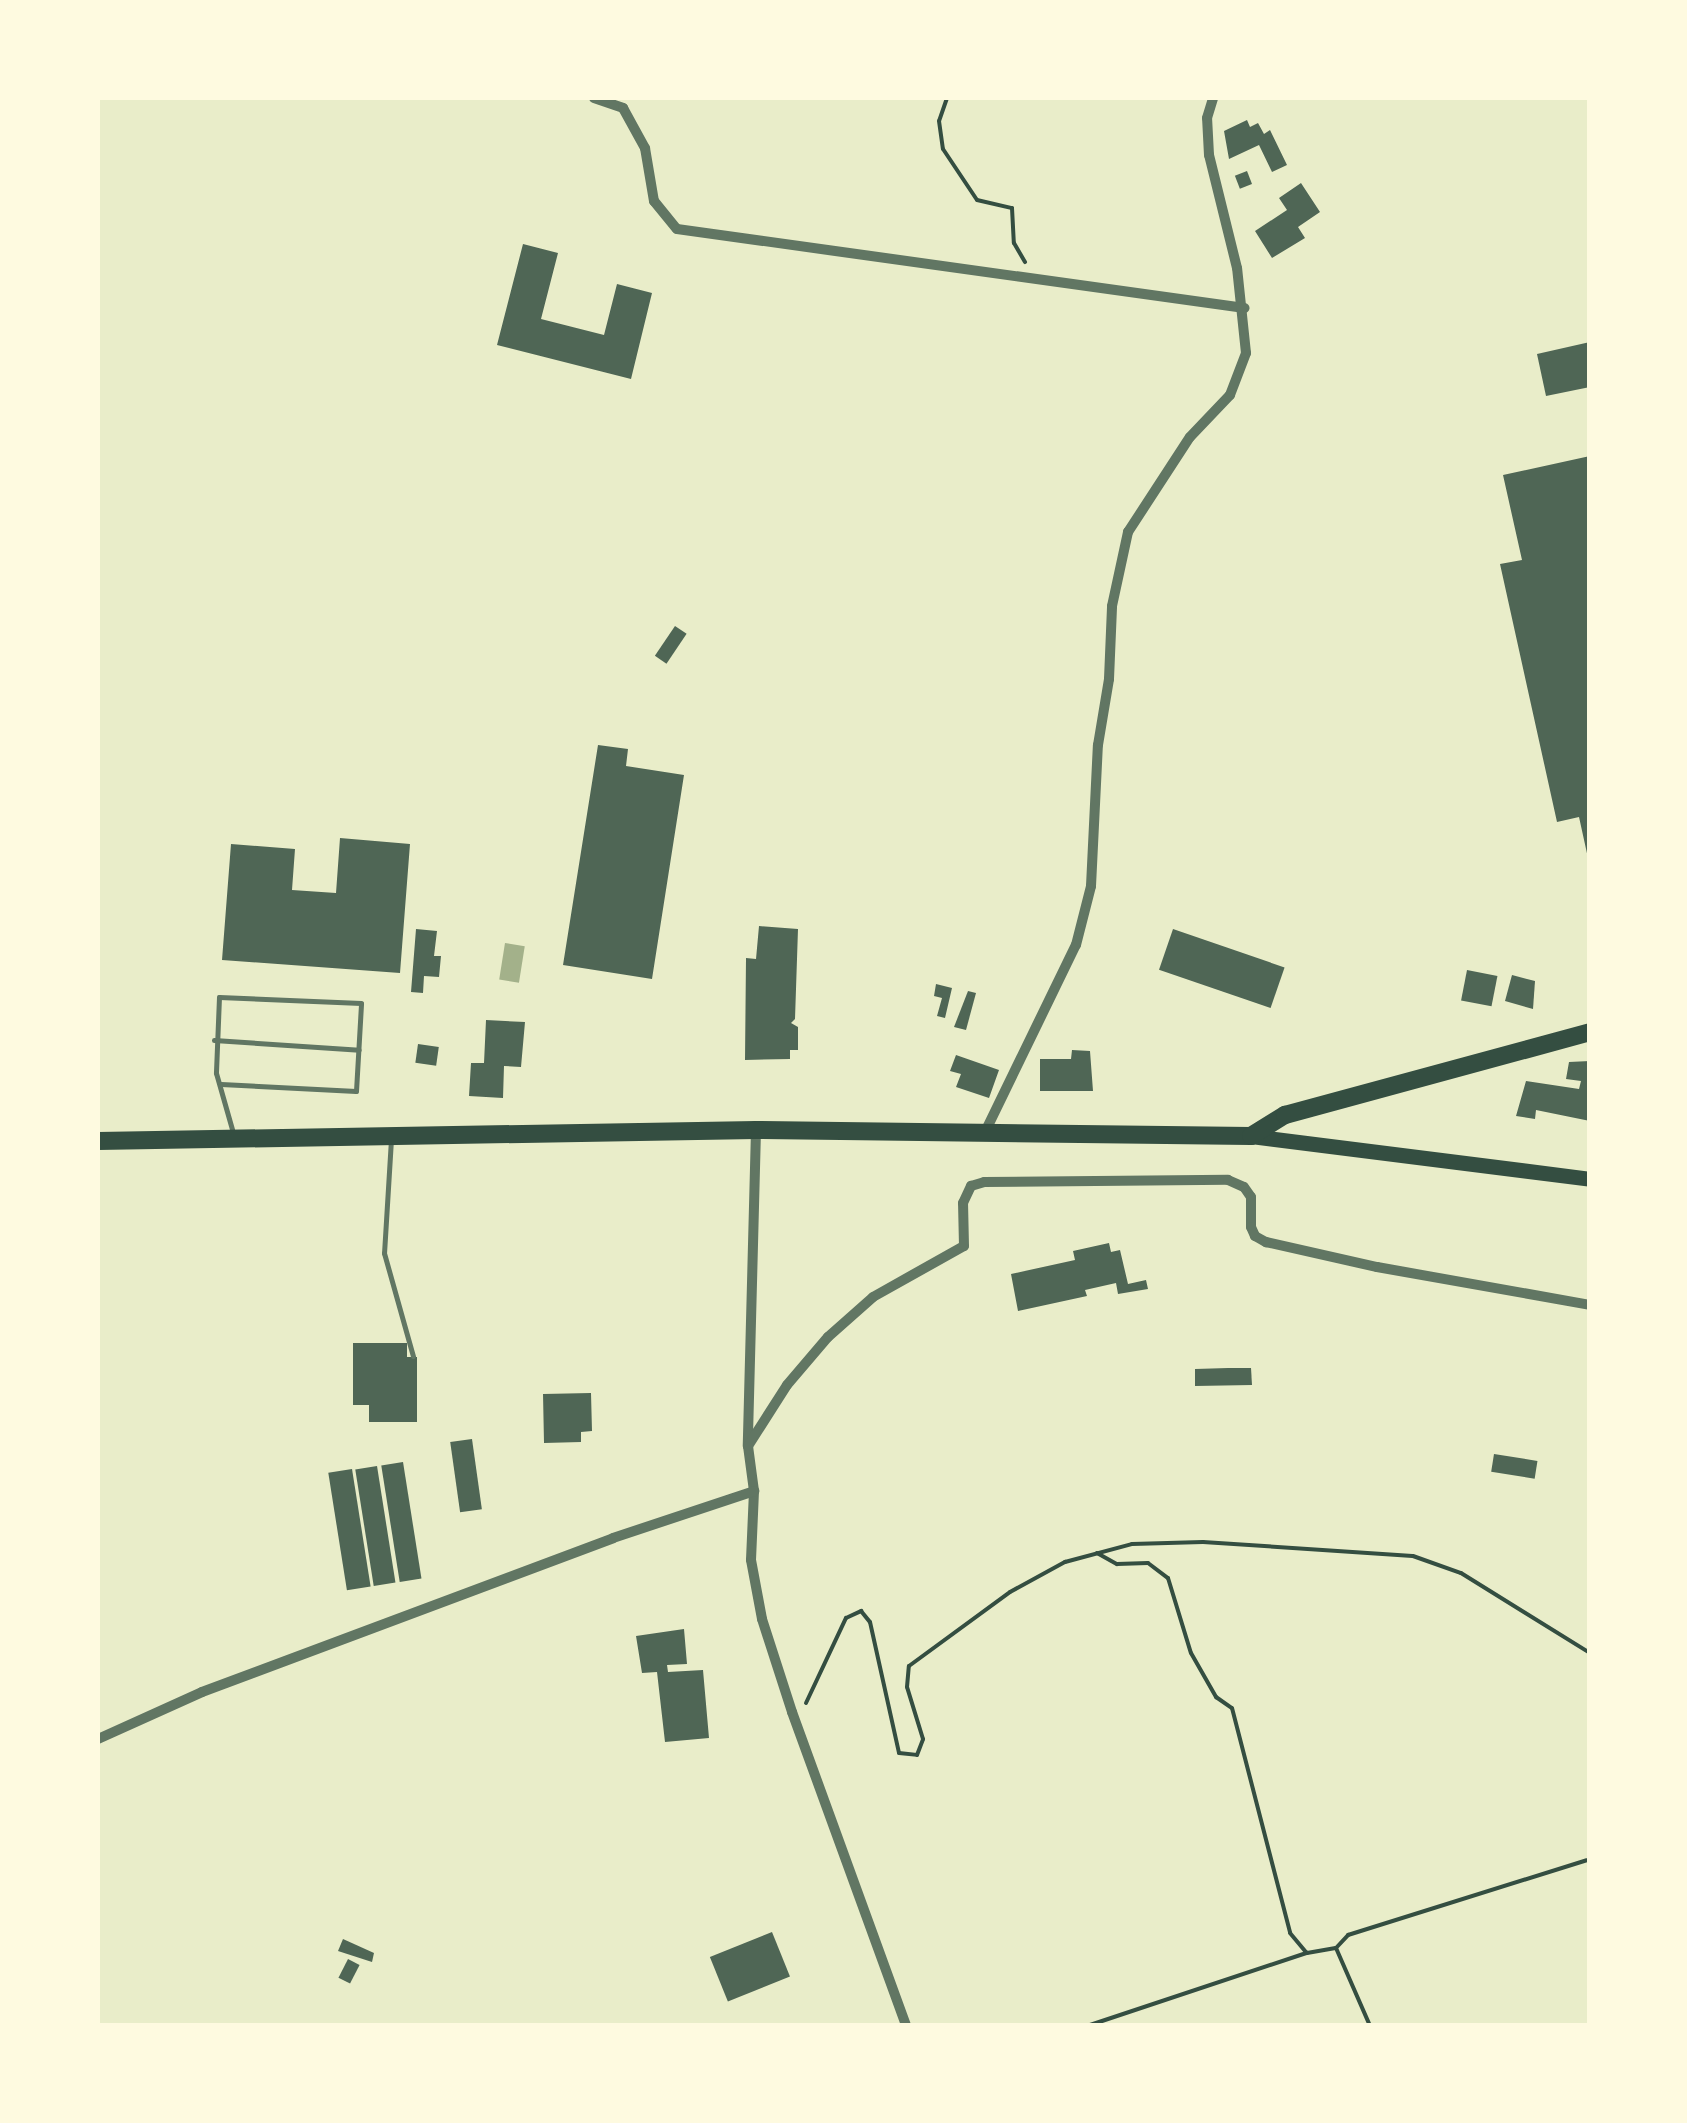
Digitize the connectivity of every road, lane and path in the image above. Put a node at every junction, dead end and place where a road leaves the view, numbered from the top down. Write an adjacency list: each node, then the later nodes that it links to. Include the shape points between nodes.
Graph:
1 (594, 98): 4 (street, via 622,108 645,148 654,201 677,229)
2 (947, 98): 4 (path, via 938,121 943,150 977,200 1012,208 1014,242)
3 (1213, 98): 5 (street, via 1209,154)
4 (1035, 279): 5 (street)
5 (1244, 308): 11 (street, via 1246,353 1230,394 1190,437 1128,532 1112,606 1091,886 1076,945)
6 (1590, 1032): 13 (main road, via 1285,1114)
7 (214, 1040): 8 (lane); 8 (lane, via 219,997 361,1003); 9 (lane)
8 (359, 1050): 9 (lane, via 356,1091)
9 (221, 1084): 14 (lane)
10 (756, 1130): 11 (main road); 12 (main road); 19 (street)
11 (985, 1132): 13 (main road)
12 (391, 1136): 14 (main road); 18 (lane, via 384,1253)
13 (1251, 1136): 16 (main road)
14 (235, 1139): 15 (main road)
15 (98, 1141)
16 (1590, 1178)
17 (1590, 1304): 19 (street, via 1266,1242 1251,1227 1251,1197 1228,1180 984,1182 971,1186 963,1202 964,1246 873,1297 828,1337)
18 (413, 1356)
19 (748, 1446): 20 (street)
20 (754, 1491): 23 (street, via 751,1560); 24 (street, via 236,1679)
21 (1097, 1554): 22 (path, via 1132,1544 1203,1542 1413,1556 1460,1573); 23 (path, via 1065,1562 1010,1592 909,1666 907,1687 923,1739 917,1754 899,1753 870,1622 861,1610 846,1618 805,1704); 27 (path, via 1116,1564 1148,1563 1168,1578 1191,1652 1216,1697 1232,1708 1290,1933)
22 (1590, 1653)
23 (792, 1712): 28 (street)
24 (98, 1739)
25 (1589, 1859): 26 (path, via 1348,1935)
26 (1336, 1948): 27 (path); 30 (path)
27 (1307, 1953): 29 (path)
28 (906, 2026)
29 (1087, 2026)
30 (1370, 2026)

